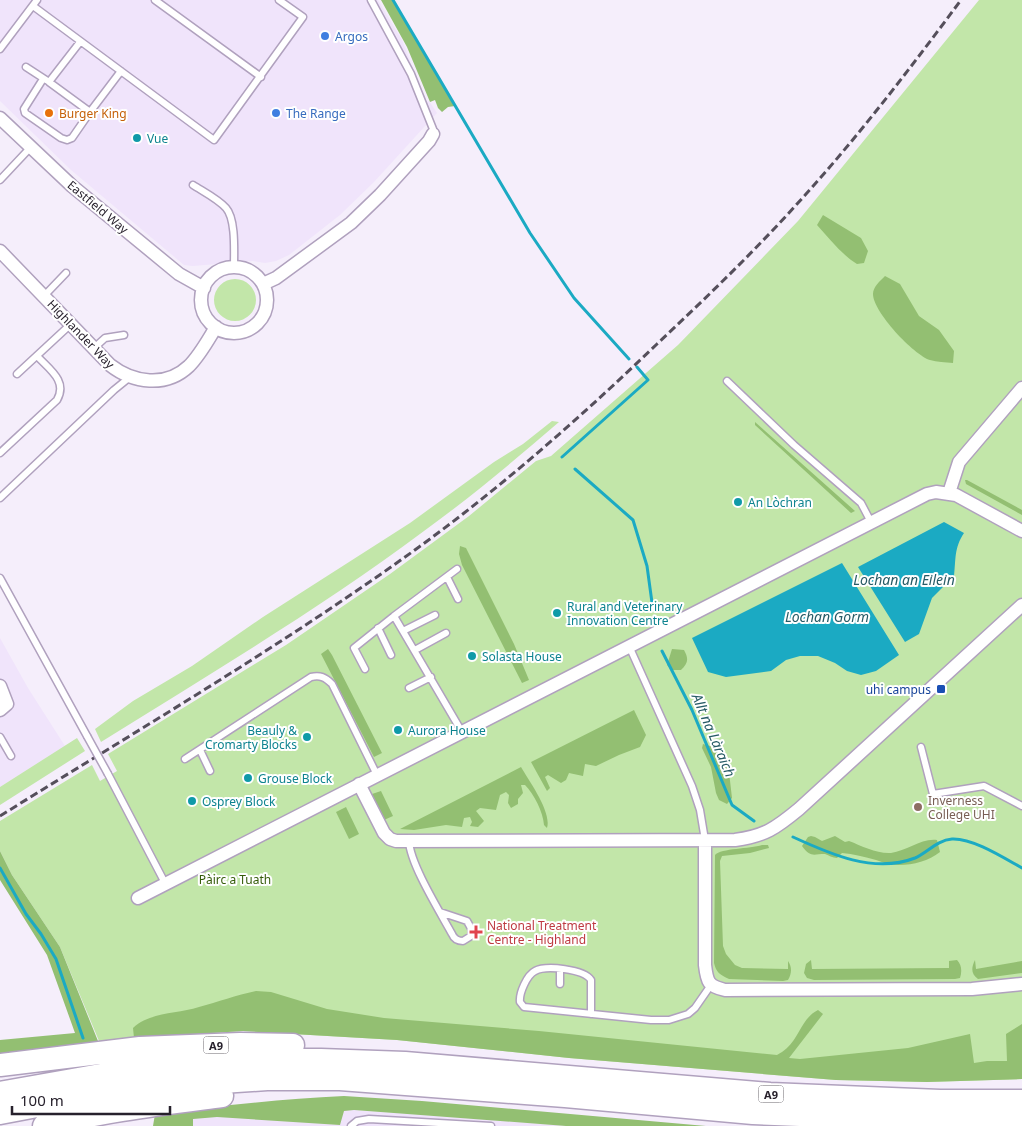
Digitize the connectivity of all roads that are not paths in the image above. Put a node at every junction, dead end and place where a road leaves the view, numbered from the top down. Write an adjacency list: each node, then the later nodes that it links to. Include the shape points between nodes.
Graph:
1 (37, 0): 5 (lane)
2 (155, 0): 10 (lane)
3 (279, 0): 10 (lane, via 303,17)
4 (371, 0): 14 (lane, via 411,74)
5 (33, 6): 6 (lane); 7 (lane)
6 (80, 42): 9 (lane); 11 (lane)
7 (0, 49)
8 (26, 67): 11 (lane)
9 (121, 71): 10 (lane, via 214,140); 12 (lane)
10 (261, 77)
11 (46, 80): 12 (lane); 12 (lane, via 24,109 26,113 67,140 72,138)
12 (90, 112)
13 (0, 118): 15 (street, Eastfield Way)
14 (433, 134): 21 (street, via 351,223)
15 (30, 148): 16 (lane); 22 (street, Eastfield Way, via 173,269)
16 (0, 180)
17 (193, 185): 19 (lane, via 230,213)
18 (0, 251): 23 (street, Highlander Way)
19 (234, 267): 21 (street, via 246,269); 22 (street, via 219,271)
20 (66, 273): 23 (lane)
21 (264, 284): 25 (street, via 267,305 257,324 242,332)
22 (204, 288): 25 (street, via 205,314)
23 (44, 296): 24 (street, Highlander Way)
24 (71, 324): 27 (street, Highlander Way); 28 (lane)
25 (216, 327): 30 (street, Highlander Way, via 189,367 180,373 154,381)
26 (124, 335): 27 (lane, via 105,338)
27 (94, 348): 30 (street, Highlander Way, via 110,365)
28 (37, 356): 29 (lane); 33 (lane, via 59,379 60,395)
29 (18, 374)
30 (130, 378): 35 (lane)
31 (727, 381): 36 (lane, via 860,504)
32 (1022, 388): 34 (street, via 959,462)
33 (0, 454)
34 (948, 493): 36 (street, via 927,494); 37 (street)
35 (0, 498)
36 (871, 522): 48 (street)
37 (1022, 532)
38 (457, 569): 39 (lane)
39 (447, 577): 41 (lane); 44 (lane)
40 (0, 578): 68 (lane, bridge)
41 (458, 600)
42 (1022, 605): 66 (street, via 781,824 753,838)
43 (435, 615): 46 (lane)
44 (394, 616): 45 (lane); 46 (lane)
45 (378, 628): 50 (lane); 51 (lane, via 354,648)
46 (403, 630): 49 (lane)
47 (446, 633): 49 (lane)
48 (629, 646): 56 (street); 66 (lane, via 692,786)
49 (414, 650): 52 (lane)
50 (392, 655)
51 (365, 669)
52 (431, 678): 54 (lane); 56 (lane)
53 (0, 686): 55 (street, via 7,704)
54 (409, 688)
55 (0, 710)
56 (462, 732): 63 (street)
57 (0, 737): 60 (lane)
58 (921, 747): 65 (lane, via 933,794 984,786)
59 (200, 750): 61 (lane); 62 (lane); 63 (lane, via 311,677 322,677 332,684)
60 (11, 756)
61 (185, 759)
62 (210, 771)
63 (377, 775): 64 (street)
64 (359, 784): 67 (street, via 384,833 396,841); 68 (street)
65 (1022, 806)
66 (705, 840): 67 (street); 76 (street, via 705,965)
67 (410, 841): 70 (lane, via 412,855)
68 (165, 883): 69 (street)
69 (138, 898)
70 (440, 912): 71 (lane); 72 (lane)
71 (463, 920): 72 (lane, via 453,924); 72 (lane, via 472,927 471,936 460,941)
72 (452, 934)
73 (560, 969): 74 (lane); 77 (lane, via 588,976 591,980); 77 (lane, via 531,973 519,996 520,1002 529,1007)
74 (560, 984)
75 (1022, 984): 76 (street, via 972,990 725,990)
76 (711, 985): 77 (lane, via 688,1014 669,1020)
77 (591, 1014)
78 (0, 1066): 79 (highway, A9, via 140,1048 240,1044 381,1049 467,1057)
79 (521, 1073): 81 (highway, A9, via 356,1060 251,1060 129,1070); 82 (highway, A9, via 770,1094)
80 (340, 1079): 83 (highway, A9, via 267,1079 132,1088); 84 (highway, A9, via 753,1113); 85 (highway, A9, via 139,1106)
81 (0, 1093)
82 (1022, 1102)
83 (0, 1113)
84 (1022, 1121)
85 (44, 1126)
86 (351, 1126): 87 (lane, via 356,1121 369,1119)
87 (491, 1126)

